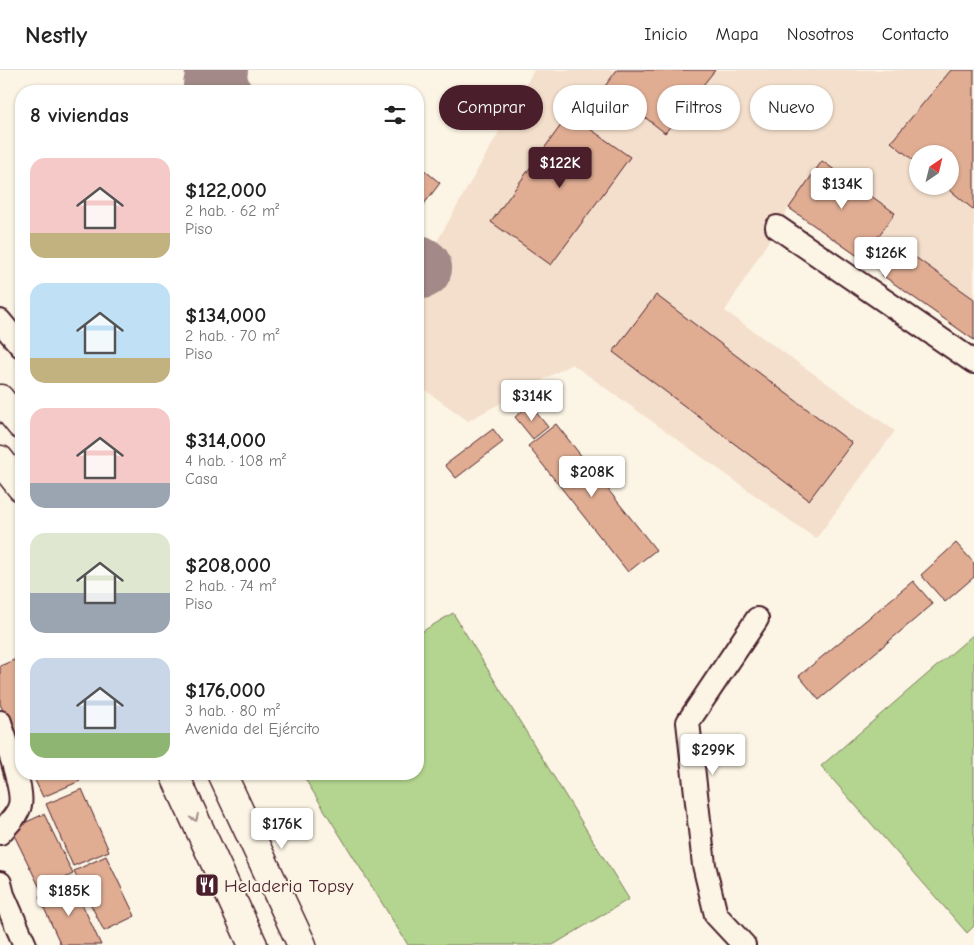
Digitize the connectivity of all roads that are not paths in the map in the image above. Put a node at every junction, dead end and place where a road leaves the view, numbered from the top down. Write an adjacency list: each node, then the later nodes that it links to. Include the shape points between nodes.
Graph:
1 (777, 227): 4 (street)
2 (0, 321): 3 (street)
3 (15, 339)
4 (974, 362)
5 (0, 399): 6 (main road)
6 (15, 418)
7 (0, 460): 8 (main road)
8 (15, 480)
9 (757, 619): 20 (street, via 688,722 704,865 716,915)
10 (0, 722): 11 (street)
11 (15, 772)
12 (18, 780): 15 (street, via 21,804)
13 (177, 780): 18 (main road, one-way to 18)
14 (225, 780): 19 (main road)
15 (0, 833)
16 (0, 883): 17 (street)
17 (25, 945)
18 (253, 945)
19 (302, 945)
20 (744, 945)

